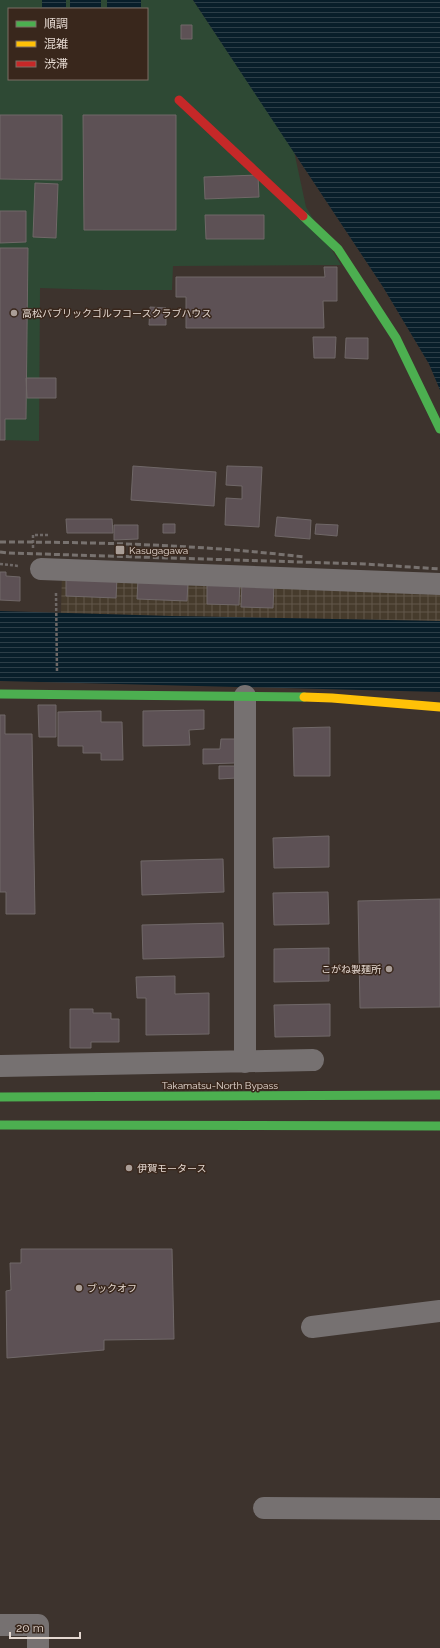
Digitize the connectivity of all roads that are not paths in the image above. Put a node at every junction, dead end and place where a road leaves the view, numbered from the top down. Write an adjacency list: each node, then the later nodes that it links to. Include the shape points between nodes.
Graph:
1 (179, 100): 2 (main road, via 338,249 396,338)
2 (440, 429)
3 (41, 568): 4 (street)
4 (440, 584)
5 (0, 694): 6 (main road)
6 (245, 696): 7 (main road, via 332,698); 9 (street)
7 (440, 707)
8 (313, 1060): 9 (street)
9 (245, 1062): 10 (street)
10 (0, 1066)
11 (440, 1096): 12 (main road, Takamatsu-North Bypass)
12 (0, 1097)
13 (0, 1125): 14 (main road)
14 (440, 1126)
15 (440, 1311): 16 (street)
16 (312, 1327)
17 (264, 1508): 18 (street)
18 (440, 1509)
19 (0, 1625): 20 (street, via 38,1625)
20 (38, 1648)

